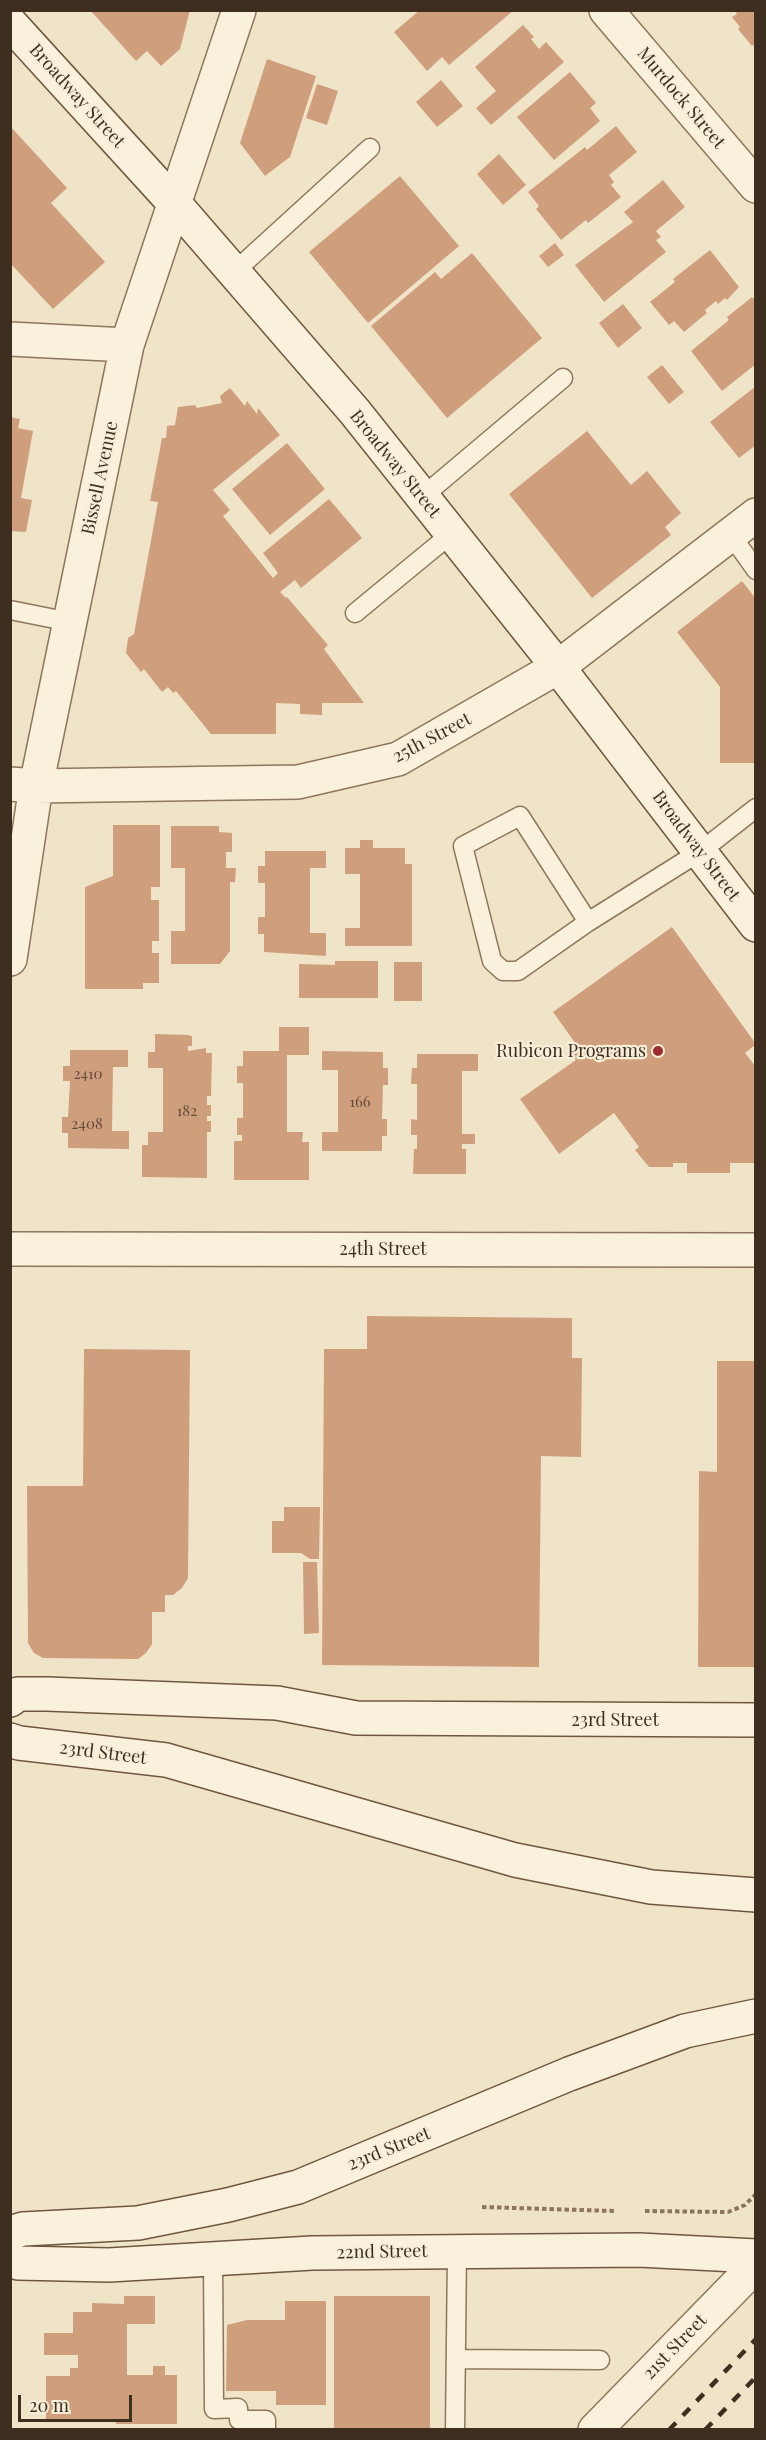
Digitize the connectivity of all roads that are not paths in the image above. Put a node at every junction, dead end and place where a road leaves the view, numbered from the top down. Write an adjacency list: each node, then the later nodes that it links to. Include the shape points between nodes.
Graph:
1 (17, 10): 4 (lane)
2 (239, 10): 8 (street, Bissell Avenue)
3 (606, 10): 7 (street, Murdock Street)
4 (10, 16)
5 (10, 22): 8 (street, Broadway Street)
6 (370, 148): 9 (lane)
7 (756, 186)
8 (175, 204): 9 (street, Broadway Street); 11 (street, Bissell Avenue)
9 (234, 272): 13 (street, Broadway Street, via 355,412)
10 (10, 339): 11 (street)
11 (128, 345): 19 (street, Bissell Avenue)
12 (563, 378): 13 (lane)
13 (422, 497): 15 (street, Broadway Street)
14 (743, 525): 16 (lane); 20 (street, 25th Street)
15 (451, 534): 18 (lane); 20 (street, Broadway Street)
16 (756, 570)
17 (10, 610): 19 (lane)
18 (355, 612)
19 (70, 622): 21 (street, Bissell Avenue)
20 (558, 667): 21 (street, 25th Street, via 398,759 298,783); 23 (street, Broadway Street)
21 (23, 785): 26 (street, Bissell Avenue)
22 (756, 808): 23 (lane)
23 (701, 851): 24 (lane); 25 (street, Broadway Street)
24 (588, 922): 24 (lane, via 520,816 463,846 492,962 503,971 518,971)
25 (756, 925)
26 (10, 959)
27 (10, 1249): 28 (street, 24th Street)
28 (756, 1250)
29 (10, 1700): 30 (street, 23rd Street, via 18,1694 47,1694 277,1703 366,1719)
30 (756, 1720)
31 (10, 1740): 32 (street, 23rd Street, via 166,1760 515,1860 651,1887)
32 (756, 1895)
33 (756, 2016): 34 (street, 23rd Street, via 685,2031 569,2074 298,2187 138,2223)
34 (10, 2233)
35 (457, 2251): 36 (street, 22nd Street, via 639,2250); 38 (street, 22nd Street, via 312,2253); 40 (lane)
36 (756, 2256)
37 (10, 2259): 38 (street, 22nd Street, via 18,2263 109,2265)
38 (213, 2260): 42 (lane, via 214,2409 238,2408 238,2420 266,2420)
39 (756, 2265): 44 (street, 21st Street)
40 (456, 2359): 41 (lane); 43 (lane)
41 (600, 2360)
42 (266, 2430)
43 (455, 2430)
44 (595, 2430)

